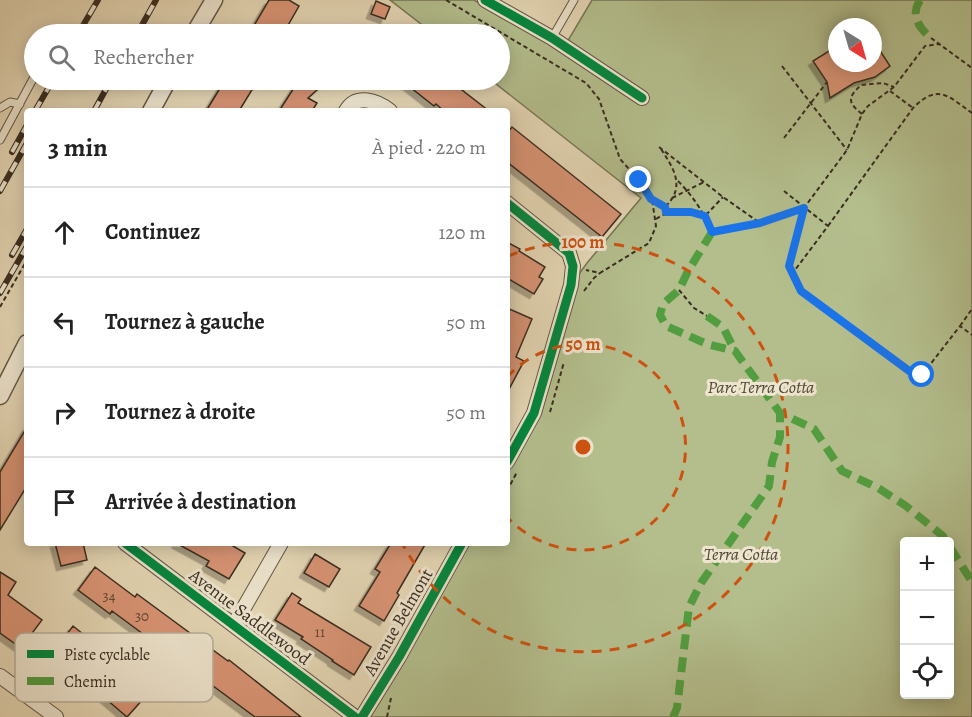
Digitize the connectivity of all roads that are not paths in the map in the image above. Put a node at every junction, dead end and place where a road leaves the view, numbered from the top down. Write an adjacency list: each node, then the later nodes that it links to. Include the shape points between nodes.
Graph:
1 (214, 0): 4 (street)
2 (485, 0): 5 (street)
3 (574, 0): 5 (lane)
4 (200, 24)
5 (552, 38): 8 (street)
6 (27, 90): 9 (lane)
7 (163, 90): 11 (street)
8 (642, 98)
9 (20, 104): 10 (lane, via 10,102); 14 (lane)
10 (0, 108)
11 (153, 108)
12 (348, 108): 13 (street, via 364,99)
13 (386, 108)
14 (0, 140)
15 (510, 205): 18 (street, via 569,253 573,266 534,413)
16 (24, 349): 17 (street)
17 (0, 396)
18 (510, 457)
19 (129, 546): 22 (street, Avenue Saddlewood)
20 (279, 546): 22 (street)
21 (460, 546): 28 (street, Avenue Belmont)
22 (234, 625): 27 (street, Avenue Saddlewood)
23 (0, 676): 24 (street)
24 (15, 687)
25 (36, 702): 26 (street)
26 (56, 717)
27 (355, 717)
28 (362, 717)

